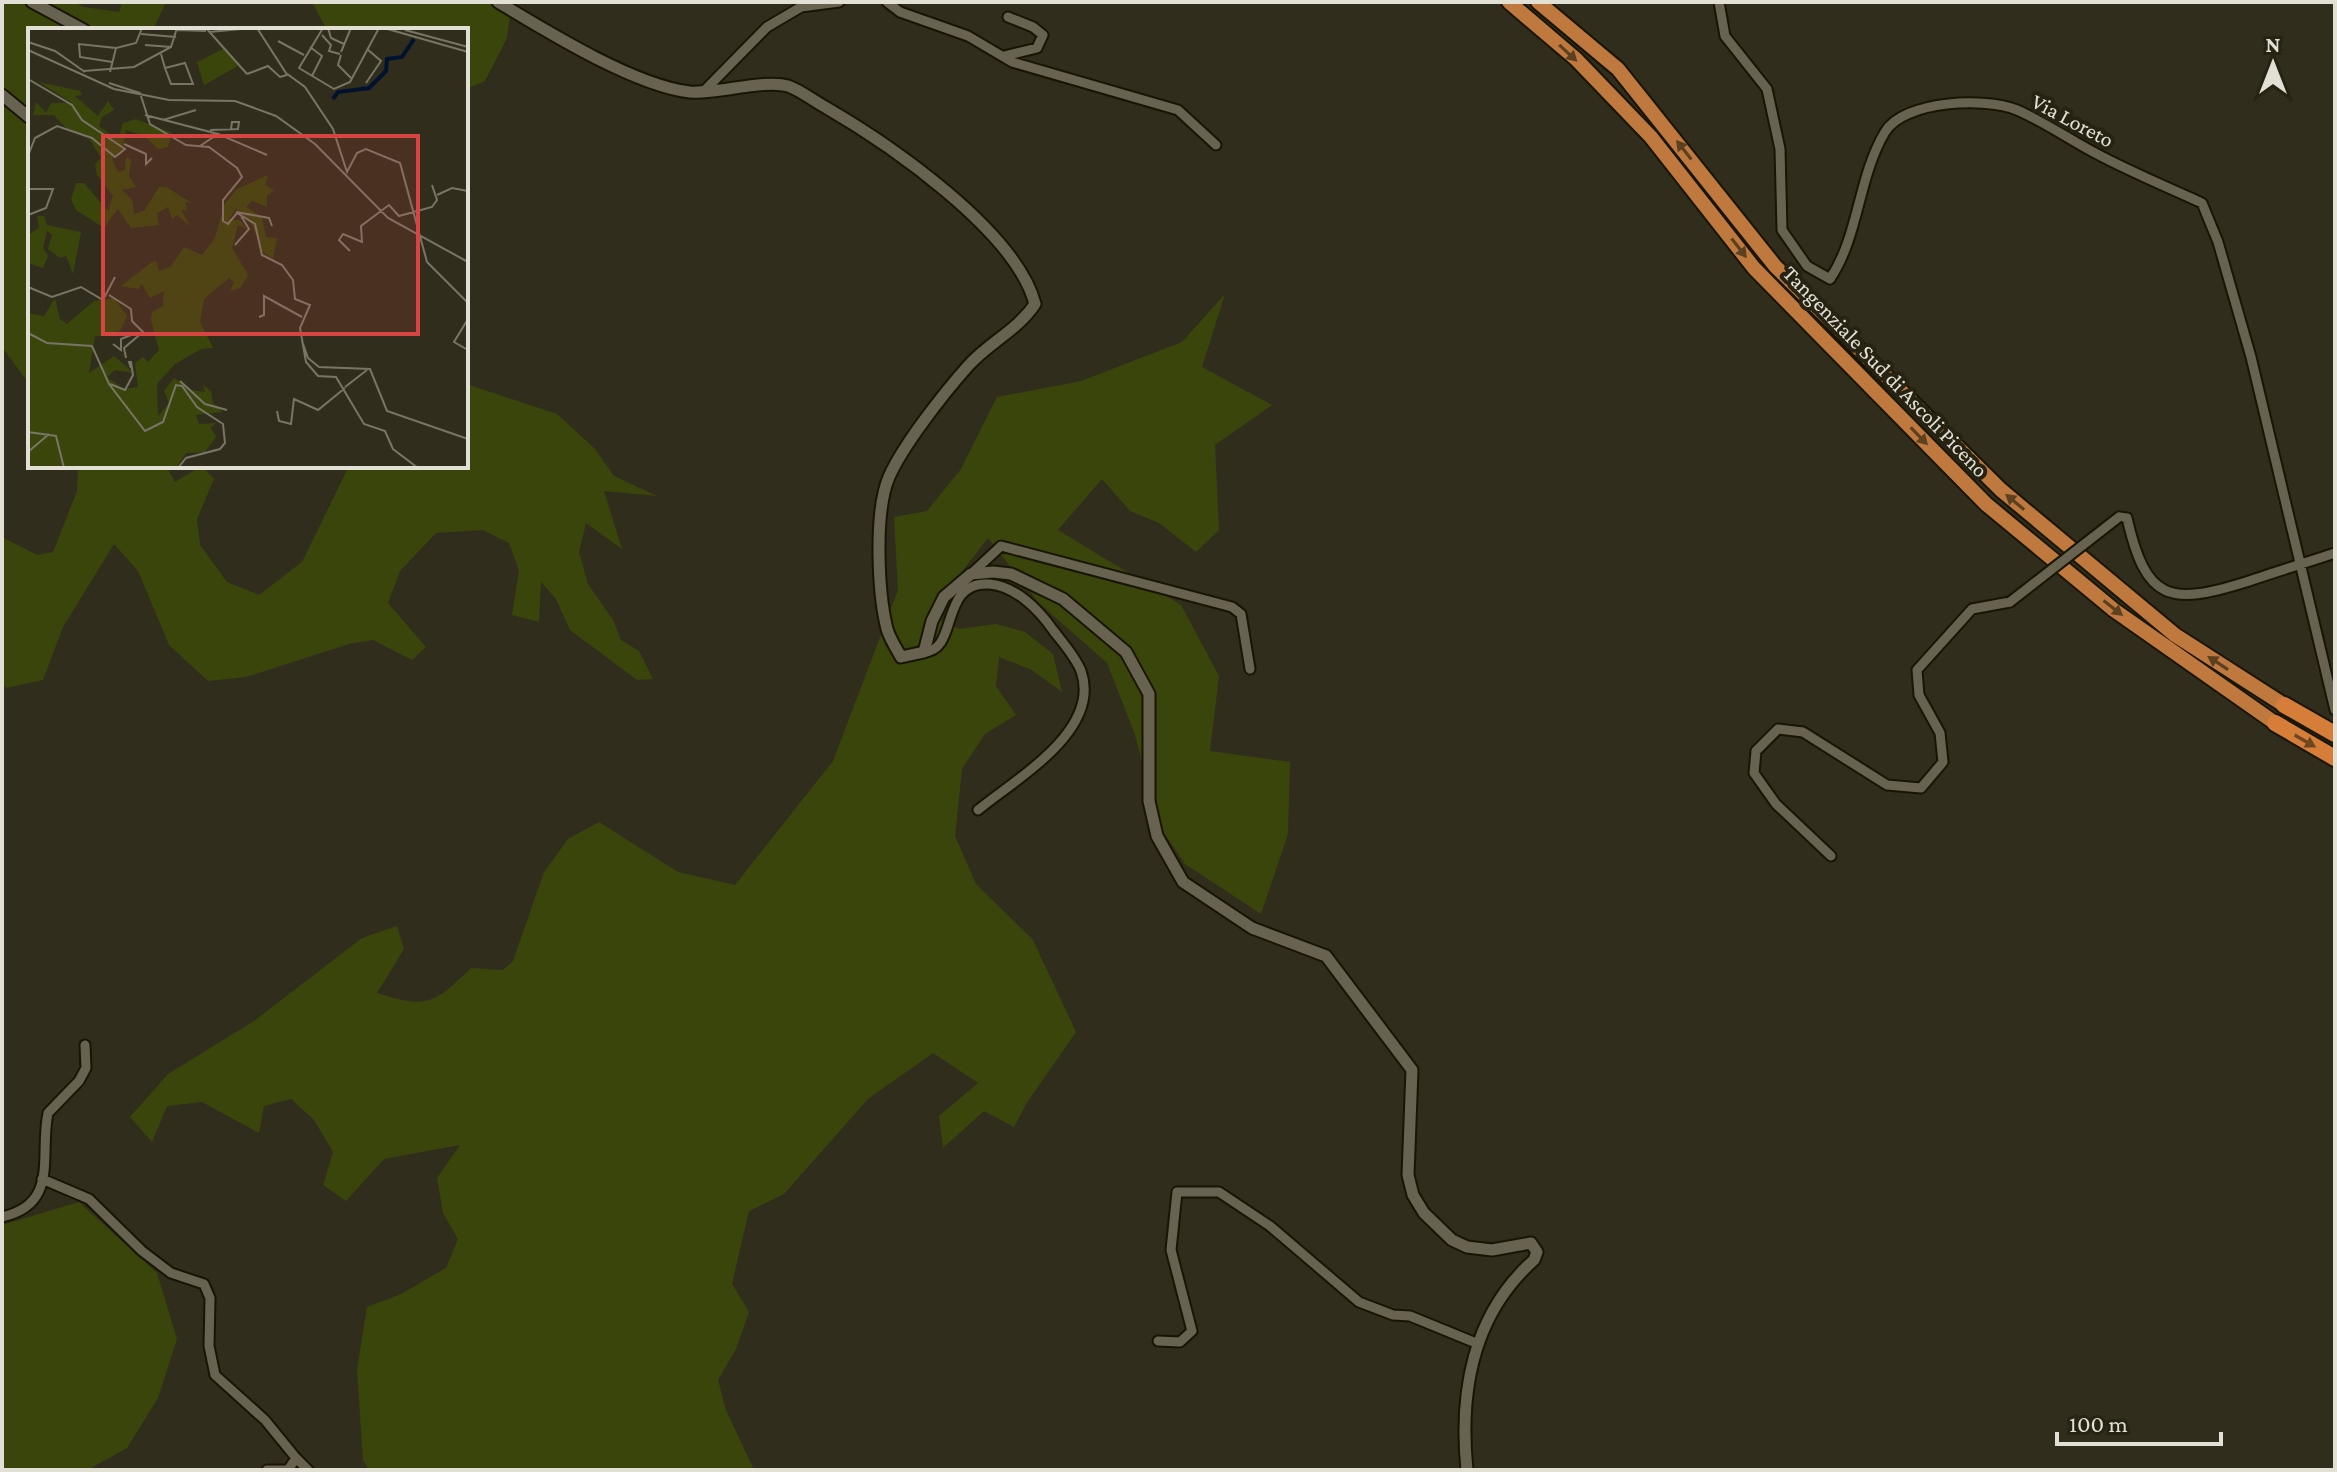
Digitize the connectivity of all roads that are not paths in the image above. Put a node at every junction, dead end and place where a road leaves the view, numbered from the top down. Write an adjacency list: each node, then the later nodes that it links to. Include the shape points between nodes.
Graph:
1 (32, 2): 9 (street)
2 (498, 2): 11 (street, via 619,69 690,92)
3 (839, 2): 11 (street, via 801,7 767,27)
4 (887, 2): 10 (street)
5 (1509, 2): 22 (highway, Tangenziale Sud di Ascoli Piceno, one-way to 22, via 1576,59 1640,126 1754,268 1986,504 2114,610)
6 (1538, 2): 20 (highway, Tangenziale Sud di Ascoli Piceno, one-way to 6, via 2175,635 2001,490 1775,266 1618,69)
7 (1719, 2): 16 (street, Via Loreto, via 1725,36 1767,89 1780,149 1782,230 1807,266 1830,279 1843,260 1886,129 1909,113 1954,101 2014,108 2098,155 2202,203 2251,357)
8 (1008, 17): 10 (street, via 1043,35 1037,48)
9 (80, 28)
10 (1004, 56): 14 (street, via 1178,110)
11 (704, 91): 18 (street, via 787,85 855,125 972,214 1031,288 1035,304 1025,319 967,367 889,477 882,509 888,633 901,657)
12 (2, 95): 13 (street)
13 (28, 116)
14 (1216, 145)
15 (2335, 553): 16 (street)
16 (2301, 564): 21 (street, Via Loreto); 26 (street, bridge, via 2207,594 2181,596 2150,579 2136,556 2127,518 2119,517 2010,602 1972,609 1917,670 1919,695 1940,733 1943,762 1921,788 1887,785 1803,732 1778,729 1756,751 1754,773 1776,804)
17 (971, 574): 18 (street, via 944,597); 19 (street, via 1001,546 1232,607 1241,614); 31 (street, via 1011,574 1063,599 1126,652 1149,694 1149,801 1157,836 1183,882 1252,928 1326,956 1412,1070 1408,1175 1424,1213 1467,1247 1492,1250 1531,1243 1537,1252 1504,1294)
18 (924, 652): 25 (street, via 939,646 953,604 969,589 990,584 1034,606 1081,670 1085,694 1072,728)
19 (1250, 669)
20 (2284, 705): 23 (highway)
21 (2335, 710)
22 (2275, 723): 24 (highway, one-way to 24)
23 (2335, 734)
24 (2335, 758)
25 (978, 810)
26 (1831, 856)
27 (85, 1045): 28 (street, via 86,1068 79,1081 48,1113)
28 (42, 1179): 29 (street, via 30,1207); 32 (street, via 89,1199 171,1273 204,1284 210,1298 209,1346 215,1375 265,1420)
29 (2, 1217)
30 (1158, 1341): 31 (street, via 1180,1342 1192,1331 1171,1250 1177,1192 1193,1190 1219,1192 1270,1226 1359,1302)
31 (1476, 1343): 35 (street, via 1463,1429)
32 (296, 1458): 33 (street, via 288,1470); 34 (street)
33 (267, 1470)
34 (308, 1470)
35 (1467, 1470)

